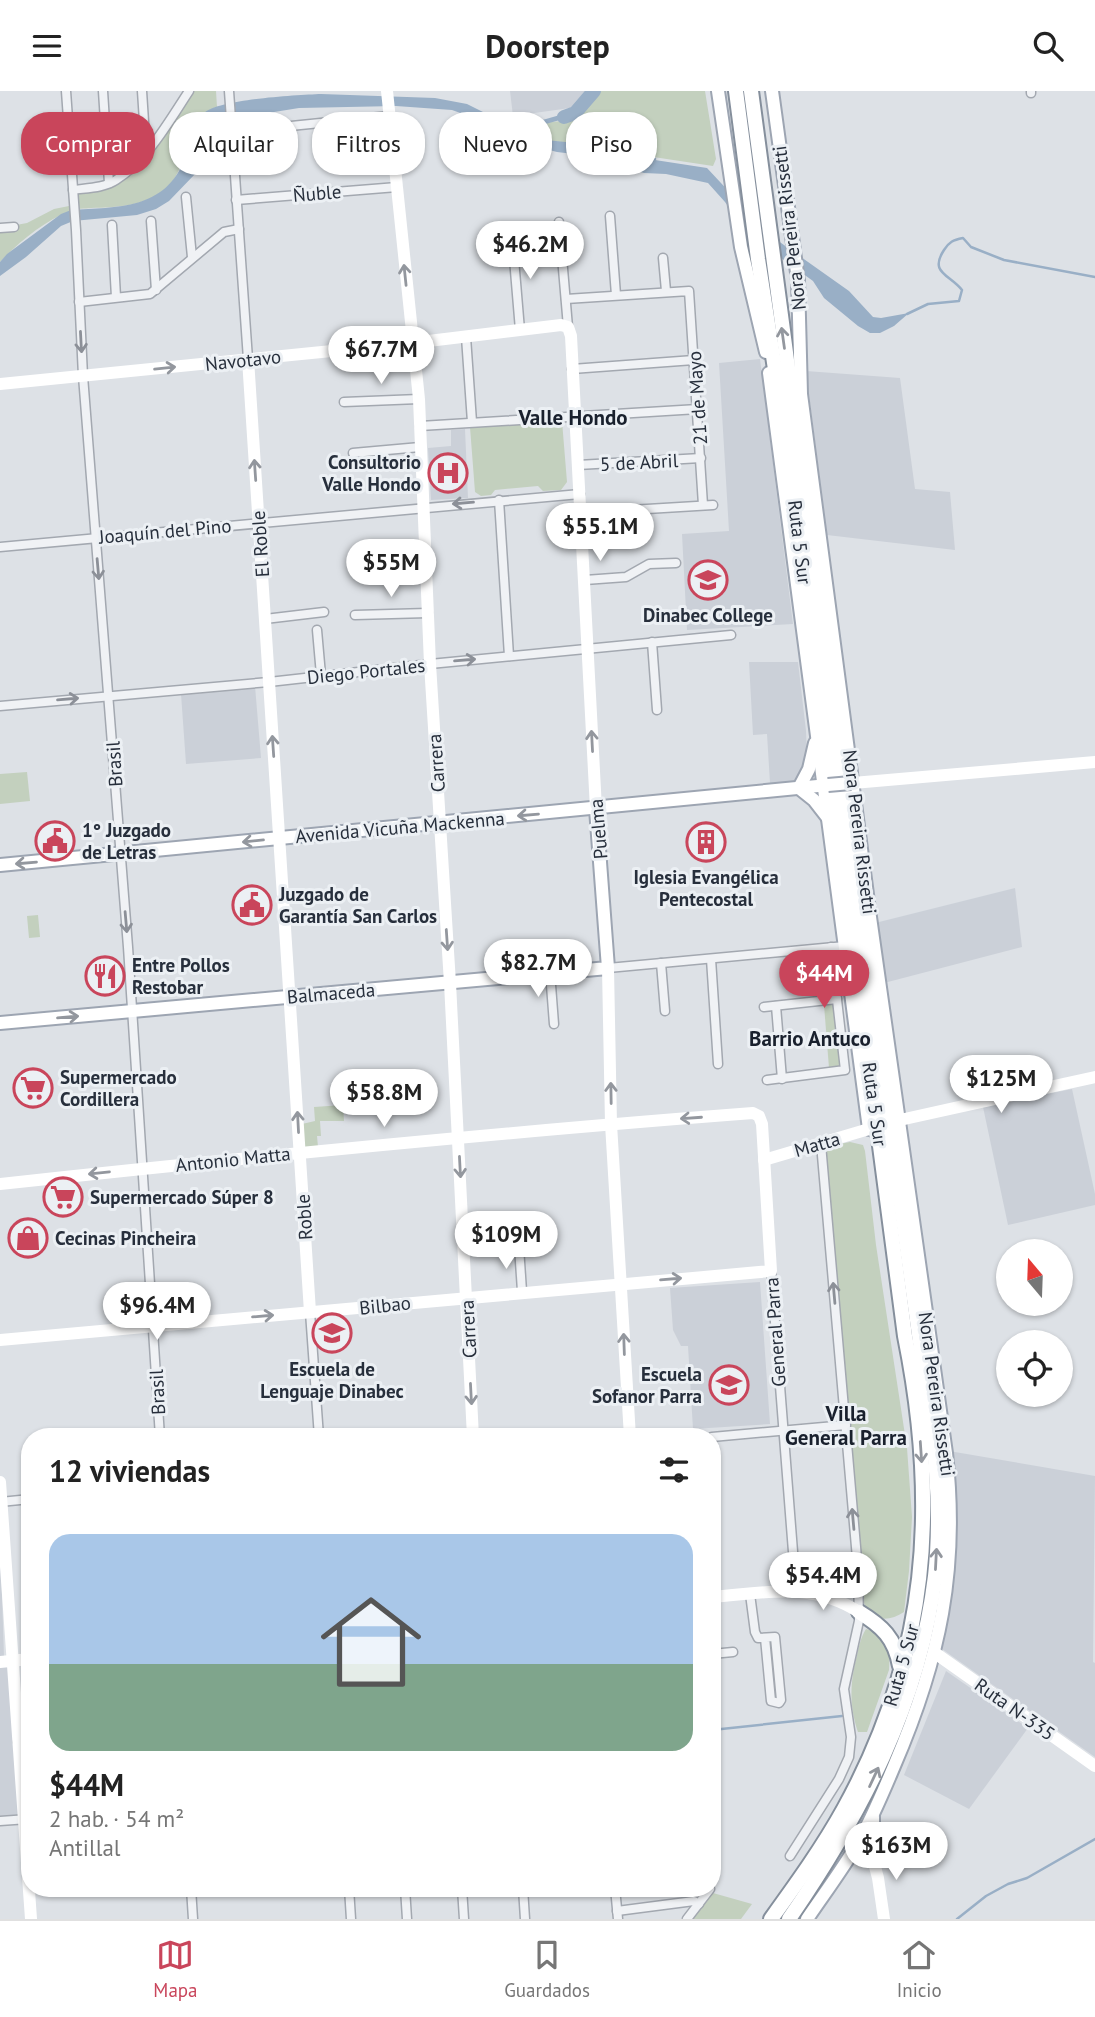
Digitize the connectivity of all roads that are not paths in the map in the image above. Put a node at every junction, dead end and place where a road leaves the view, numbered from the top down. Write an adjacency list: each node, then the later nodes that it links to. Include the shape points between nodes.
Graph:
1 (66, 91): 18 (street, Brasil)
2 (103, 91): 16 (street)
3 (142, 91): 10 (street)
4 (189, 91): 12 (street)
5 (718, 91): 82 (main road, via 741,247 766,350)
6 (736, 91): 129 (highway, Ruta 5 Sur, via 794,492)
7 (751, 91): 178 (highway, Ruta 5 Sur, one-way to 7, via 856,1813 902,1709 933,1587 939,1510 928,1394)
8 (772, 91): 84 (main road, Nora Pereira Rissetti, via 798,280 801,394)
9 (387, 92): 11 (main road, Carrera)
10 (143, 112)
11 (389, 112)
12 (155, 139)
13 (121, 175): 16 (street)
14 (235, 175): 20 (street, El Roble)
15 (396, 175): 17 (main road, Carrera)
16 (108, 183): 18 (street)
17 (397, 187): 20 (street, Ñuble); 40 (main road, Carrera, one-way to 17)
18 (73, 190): 36 (street, Brasil)
19 (186, 197): 29 (street)
20 (236, 200): 27 (street, El Roble)
21 (610, 215): 33 (street)
22 (151, 221): 31 (street)
23 (559, 222): 35 (street, Puelma)
24 (112, 225): 34 (street)
25 (14, 227): 26 (street)
26 (0, 228)
27 (239, 229): 29 (street, via 224,232); 41 (street, El Roble)
28 (512, 235): 38 (street)
29 (192, 257): 31 (street)
30 (663, 258): 32 (street)
31 (156, 290): 34 (street)
32 (666, 291): 33 (street); 42 (street, 21 de Mayo, via 689,291)
33 (616, 295): 35 (street)
34 (116, 297): 36 (street)
35 (566, 299): 37 (street, Puelma)
36 (79, 302): 44 (street, Brasil, one-way to 44)
37 (568, 327): 38 (main road, Navotavo); 43 (main road, Puelma)
38 (520, 330): 39 (main road, Navotavo)
39 (466, 337): 40 (main road, Navotavo); 50 (street)
40 (412, 343): 41 (main road, Navotavo); 46 (main road, Carrera)
41 (248, 359): 44 (main road, Navotavo, one-way to 41); 60 (main road, El Roble, one-way to 41)
42 (694, 360): 43 (street); 48 (street, 21 de Mayo)
43 (572, 369): 49 (main road, Puelma)
44 (83, 376): 45 (main road, Navotavo); 61 (street, Brasil)
45 (0, 384)
46 (419, 399): 47 (street); 51 (main road, Carrera)
47 (344, 402)
48 (698, 409): 49 (street); 54 (street, 21 de Mayo)
49 (575, 417): 50 (street); 55 (main road, Puelma)
50 (472, 422): 51 (street)
51 (420, 426): 52 (main road, Carrera)
52 (420, 447): 53 (street); 58 (main road, Carrera)
53 (353, 453)
54 (701, 458): 55 (street, 5 de Abril); 59 (street, 21 de Mayo, via 708,505)
55 (578, 465): 56 (main road, Puelma)
56 (580, 494): 57 (street, Joaquín del Pino); 59 (main road, Puelma)
57 (499, 500): 58 (street, Joaquín del Pino, one-way to 58); 75 (street)
58 (423, 507): 60 (street, Joaquín del Pino); 64 (main road, Carrera)
59 (581, 513): 66 (main road, Puelma)
60 (259, 523): 61 (street, Joaquín del Pino); 70 (main road, El Roble)
61 (95, 537): 62 (street, Joaquín del Pino); 79 (street, Brasil, one-way to 79)
62 (0, 547)
63 (676, 563): 66 (street, via 649,564 626,577)
64 (425, 564): 65 (street); 68 (main road, Carrera)
65 (355, 566)
66 (585, 580): 74 (main road, Puelma)
67 (324, 612): 70 (street)
68 (428, 613): 69 (street); 76 (main road, Carrera)
69 (355, 615)
70 (265, 619): 78 (main road, El Roble)
71 (317, 630): 77 (street)
72 (731, 635): 73 (street, Diego Portales)
73 (652, 642): 74 (street, Diego Portales); 81 (street)
74 (587, 649): 75 (street, Diego Portales); 87 (main road, Puelma, one-way to 74)
75 (509, 656): 76 (street, Diego Portales, one-way to 75)
76 (430, 664): 77 (street, Diego Portales); 89 (main road, Carrera)
77 (321, 675): 78 (street, Diego Portales)
78 (269, 682): 79 (street, Diego Portales); 90 (main road, El Roble, one-way to 78)
79 (109, 695): 80 (street, Diego Portales, one-way to 79); 91 (street, Brasil)
80 (0, 706)
81 (657, 710)
82 (816, 729): 85 (main road); 86 (main road, via 809,769)
83 (1095, 762): 84 (main road)
84 (852, 783): 85 (main road, Avenida Vicuña Mackenna, bridge); 113 (main road, Nora Pereira Rissetti)
85 (826, 785): 86 (main road, Avenida Vicuña Mackenna); 88 (main road)
86 (799, 788): 87 (main road, Avenida Vicuña Mackenna); 88 (main road)
87 (596, 809): 89 (main road, Avenida Vicuña Mackenna, one-way to 89); 97 (main road, Puelma)
88 (829, 820): 93 (main road)
89 (440, 823): 90 (main road, Avenida Vicuña Mackenna); 99 (main road, Carrera, one-way to 99)
90 (280, 838): 91 (main road, Avenida Vicuña Mackenna, one-way to 91); 100 (main road, El Roble)
91 (120, 854): 92 (main road, Avenida Vicuña Mackenna, one-way to 92); 104 (street, Brasil, one-way to 104)
92 (0, 865)
93 (845, 946): 94 (street, Balmaceda); 115 (main road)
94 (831, 947): 95 (street, Balmaceda); 101 (street)
95 (711, 959): 96 (street, Balmaceda); 108 (street)
96 (661, 963): 97 (street, Balmaceda); 105 (street)
97 (608, 968): 98 (main road, Balmaceda); 114 (main road, Puelma, one-way to 97)
98 (550, 972): 99 (main road, Balmaceda); 107 (street)
99 (450, 982): 100 (main road, Balmaceda); 116 (main road, Carrera)
100 (291, 997): 104 (main road, Balmaceda); 118 (main road, Roble, one-way to 100)
101 (837, 999): 102 (street); 110 (street, via 845,1070)
102 (776, 1006): 103 (street); 110 (street)
103 (764, 1007)
104 (131, 1011): 106 (main road, Balmaceda, one-way to 104); 120 (street, Brasil)
105 (665, 1011)
106 (0, 1023)
107 (554, 1024)
108 (718, 1064)
109 (1095, 1077): 113 (main road)
110 (782, 1079): 111 (street)
111 (767, 1080)
112 (759, 1116): 114 (main road, Antonio Matta, one-way to 114); 119 (main road, General Parra)
113 (900, 1120): 148 (main road, Nora Pereira Rissetti, via 951,1501 950,1550)
114 (611, 1123): 116 (main road, Antonio Matta); 124 (main road, Puelma)
115 (869, 1129): 117 (main road, Matta); 129 (highway, via 884,1238)
116 (458, 1139): 118 (main road, Antonio Matta); 126 (main road, Carrera, one-way to 126)
117 (821, 1143): 119 (main road, Matta); 131 (street, one-way to 117)
118 (300, 1153): 120 (main road, Antonio Matta); 127 (main road, Roble)
119 (764, 1160): 123 (main road, General Parra)
120 (142, 1168): 121 (main road, Antonio Matta, one-way to 121); 128 (street, Brasil)
121 (0, 1184)
122 (519, 1247): 125 (street)
123 (771, 1271): 124 (main road, Bilbao, one-way to 123); 136 (street, General Parra)
124 (622, 1283): 125 (main road, Bilbao); 135 (main road, Puelma, one-way to 124)
125 (522, 1291): 126 (main road, Bilbao)
126 (466, 1297): 127 (main road, Bilbao); 134 (main road, Carrera, one-way to 134)
127 (310, 1312): 128 (main road, Bilbao, one-way to 127); 133 (street, Roble)
128 (153, 1326): 130 (main road, Bilbao); 132 (street, Brasil)
129 (905, 1336): 150 (highway, Ruta 5 Sur, one-way to 150, via 919,1427 923,1499 919,1592)
130 (0, 1340)
131 (846, 1425): 136 (street); 144 (street, one-way to 131)
132 (159, 1428)
133 (318, 1428)
134 (473, 1428)
135 (630, 1428)
136 (783, 1430): 137 (street); 141 (street, General Parra)
137 (721, 1436)
138 (0, 1482): 140 (main road)
139 (21, 1500): 140 (street)
140 (1, 1502): 149 (main road)
141 (796, 1590): 142 (main road); 144 (main road, via 830,1597)
142 (751, 1594): 143 (main road); 145 (street, via 755,1632 758,1638)
143 (721, 1596)
144 (859, 1612): 150 (highway, via 890,1636); 159 (street, via 844,1689 849,1757)
145 (765, 1638): 145 (street, via 775,1637 779,1703 771,1700)
146 (733, 1652): 147 (street)
147 (721, 1653)
148 (935, 1653): 152 (main road, Ruta N-335); 153 (main road, Nora Pereira Rissetti, via 908,1733)
149 (6, 1661): 151 (main road)
150 (901, 1669): 177 (highway, Ruta 5 Sur, via 877,1738 845,1807)
151 (21, 1728)
152 (1095, 1766)
153 (874, 1810): 156 (main road, Nora Pereira Rissetti); 158 (main road)
154 (21, 1820): 155 (street)
155 (0, 1821)
156 (864, 1831): 157 (main road, Nora Pereira Rissetti); 158 (main road)
157 (854, 1850): 158 (main road); 179 (main road, Nora Pereira Rissetti)
158 (873, 1853): 180 (main road)
159 (790, 1856)
160 (30, 1897): 170 (main road)
161 (192, 1897): 171 (street)
162 (350, 1897): 172 (street)
163 (406, 1897): 173 (street)
164 (463, 1897): 174 (street)
165 (524, 1897): 175 (street)
166 (615, 1897): 169 (street)
167 (704, 1897): 168 (street)
168 (699, 1904): 169 (street, via 694,1901); 176 (street)
169 (617, 1915)
170 (31, 1919)
171 (193, 1919)
172 (351, 1919)
173 (407, 1919)
174 (464, 1919)
175 (525, 1919)
176 (687, 1919)
177 (771, 1919)
178 (789, 1919)
179 (807, 1919)
180 (884, 1919)

